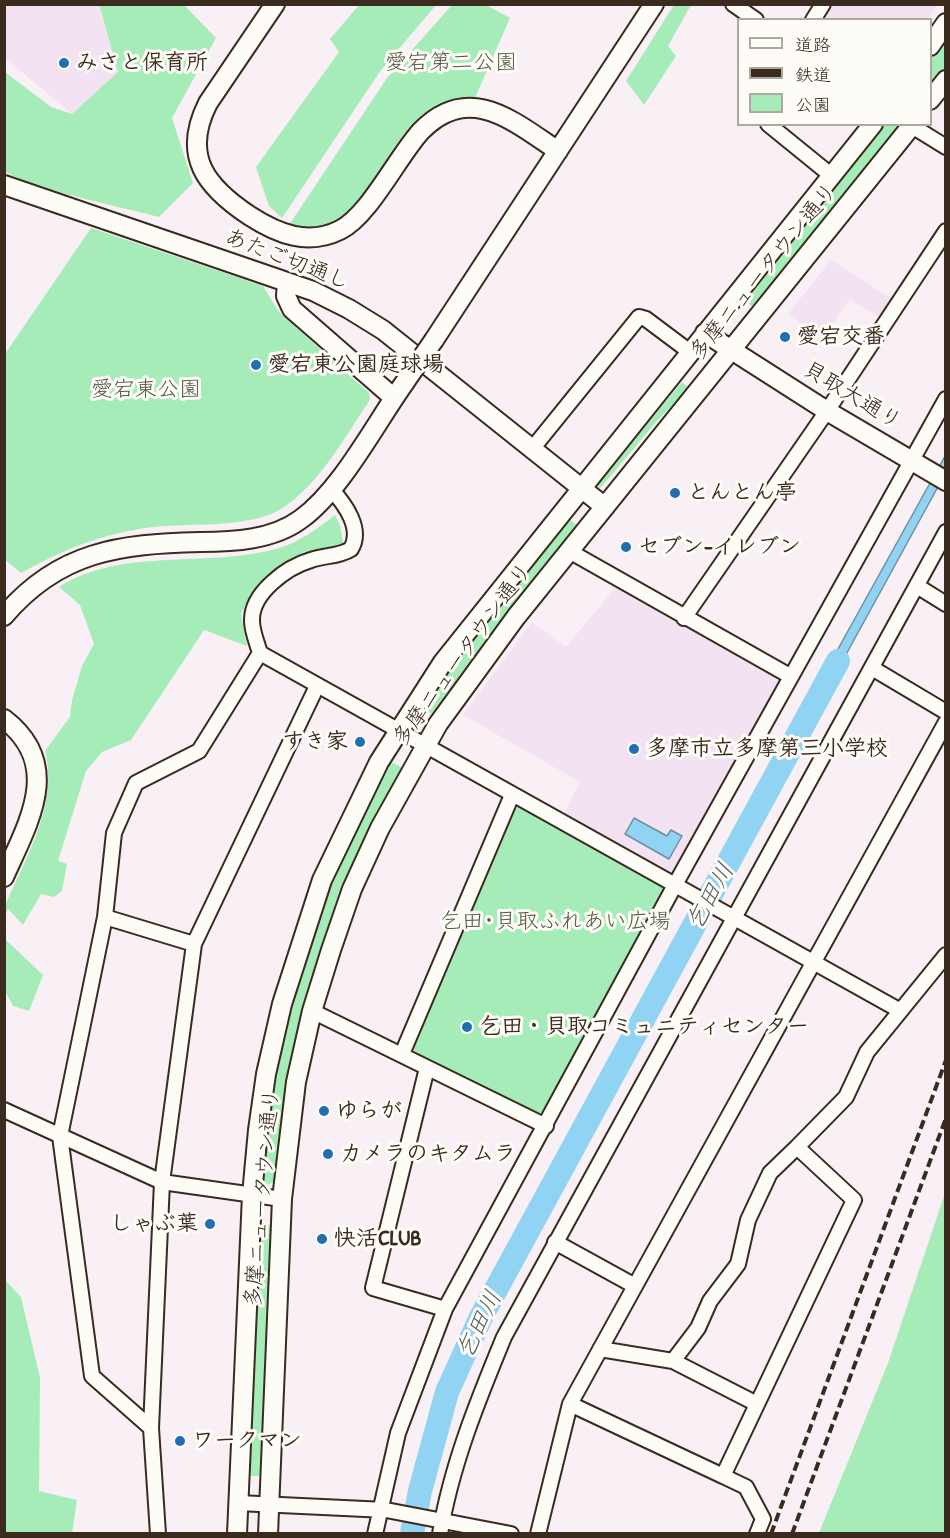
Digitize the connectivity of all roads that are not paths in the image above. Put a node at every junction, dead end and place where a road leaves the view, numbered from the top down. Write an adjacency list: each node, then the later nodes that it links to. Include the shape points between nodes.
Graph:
1 (275, 4): 16 (main road, via 208,103 196,144 202,168 215,190 275,231 304,238 342,230 361,213 421,131 453,110 473,107 498,113)
2 (654, 4): 16 (main road)
3 (733, 4): 5 (street)
4 (823, 4): 6 (street)
5 (753, 18)
6 (814, 18)
7 (945, 23): 8 (main road)
8 (932, 43)
9 (945, 80): 10 (main road)
10 (932, 97)
11 (770, 126): 17 (street)
12 (871, 126): 17 (main road, 多摩ニュータウン通り)
13 (911, 126): 22 (main road, 多摩ニュータウン通り)
14 (914, 126): 15 (street)
15 (945, 147)
16 (558, 151): 24 (main road, bridge)
17 (832, 176): 21 (main road, 多摩ニュータウン通り)
18 (4, 185): 20 (main road, あたご切通し)
19 (945, 231): 26 (street)
20 (287, 282): 24 (main road, via 286,296 292,309); 27 (main road, あたご切通し, via 340,304 382,330)
21 (705, 333): 22 (main road, 貝取大通り); 23 (main road, 多摩ニュータウン通り)
22 (731, 350): 26 (main road, 貝取大通り); 32 (main road, 多摩ニュータウン通り)
23 (690, 352): 27 (street, via 639,317); 30 (main road, 多摩ニュータウン通り)
24 (394, 399): 31 (main road)
25 (945, 399): 28 (street)
26 (827, 411): 28 (main road, 貝取大通り); 38 (street)
27 (532, 449): 30 (main road, あたご切通し)
28 (916, 462): 29 (main road, 貝取大通り); 41 (street)
29 (945, 481)
30 (581, 488): 32 (main road, あたご切通し); 46 (main road, 多摩ニュータウン通り, via 443,662)
31 (331, 489): 37 (main road, via 299,521 258,537 231,542 131,546 83,557 39,582); 39 (street, via 356,529 354,544 341,555 300,563 266,589 252,620)
32 (605, 507): 34 (main road, 多摩ニュータウン通り)
33 (945, 532): 35 (street)
34 (569, 551): 38 (street); 47 (main road, 多摩ニュータウン通り, via 478,667)
35 (916, 586): 36 (street); 40 (street)
36 (945, 604)
37 (4, 616)
38 (684, 618): 41 (street)
39 (260, 653): 42 (street); 52 (street, via 199,751 136,783 114,833)
40 (872, 668): 43 (street); 51 (street)
41 (790, 676): 50 (street)
42 (317, 686): 46 (street); 53 (street)
43 (945, 712)
44 (4, 719): 49 (main road, via 28,745 36,765 38,790 33,816)
45 (945, 722): 55 (street)
46 (397, 731): 47 (street); 65 (main road, 多摩ニュータウン通り, via 322,880 303,936 266,1074)
47 (424, 746): 48 (street); 57 (main road, 多摩ニュータウン通り, via 352,889)
48 (512, 795): 50 (street); 58 (street)
49 (4, 877)
50 (676, 883): 51 (street); 61 (street)
51 (730, 914): 55 (street); 67 (street)
52 (105, 917): 53 (street); 62 (street)
53 (194, 944): 64 (street)
54 (945, 955): 56 (street)
55 (814, 961): 56 (street); 68 (street)
56 (900, 1010): 63 (street, via 867,1052 846,1097)
57 (312, 1011): 58 (street); 66 (main road, 多摩ニュータウン通り, via 296,1082)
58 (402, 1054): 59 (street)
59 (427, 1068): 61 (street); 69 (street, via 374,1288)
60 (4, 1110): 62 (street)
61 (546, 1126): 69 (street)
62 (60, 1136): 64 (street); 74 (street, via 92,1376)
63 (797, 1147): 71 (street, via 770,1173 748,1220 738,1264); 73 (street, via 854,1200)
64 (162, 1182): 65 (street); 74 (street)
65 (252, 1195): 66 (street); 76 (main road, 多摩ニュータウン通り)
66 (282, 1199): 77 (main road, 多摩ニュータウン通り)
67 (555, 1242): 68 (street); 79 (street, via 504,1337 480,1395)
68 (635, 1286): 70 (street)
69 (445, 1309): 78 (street, via 398,1433)
70 (600, 1349): 71 (street); 72 (street)
71 (673, 1361): 73 (street)
72 (570, 1404): 75 (street); 85 (street)
73 (757, 1404): 75 (street)
74 (151, 1428): 80 (street)
75 (723, 1476): 86 (street, via 746,1487 763,1520)
76 (238, 1503): 77 (street); 81 (main road, 多摩ニュータウン通り)
77 (269, 1504): 78 (street); 82 (main road, 多摩ニュータウン通り)
78 (385, 1511): 79 (street); 83 (street)
79 (438, 1524): 84 (street)
80 (158, 1533)
81 (237, 1533)
82 (268, 1533)
83 (375, 1533)
84 (511, 1533)
85 (538, 1533)
86 (757, 1533)

